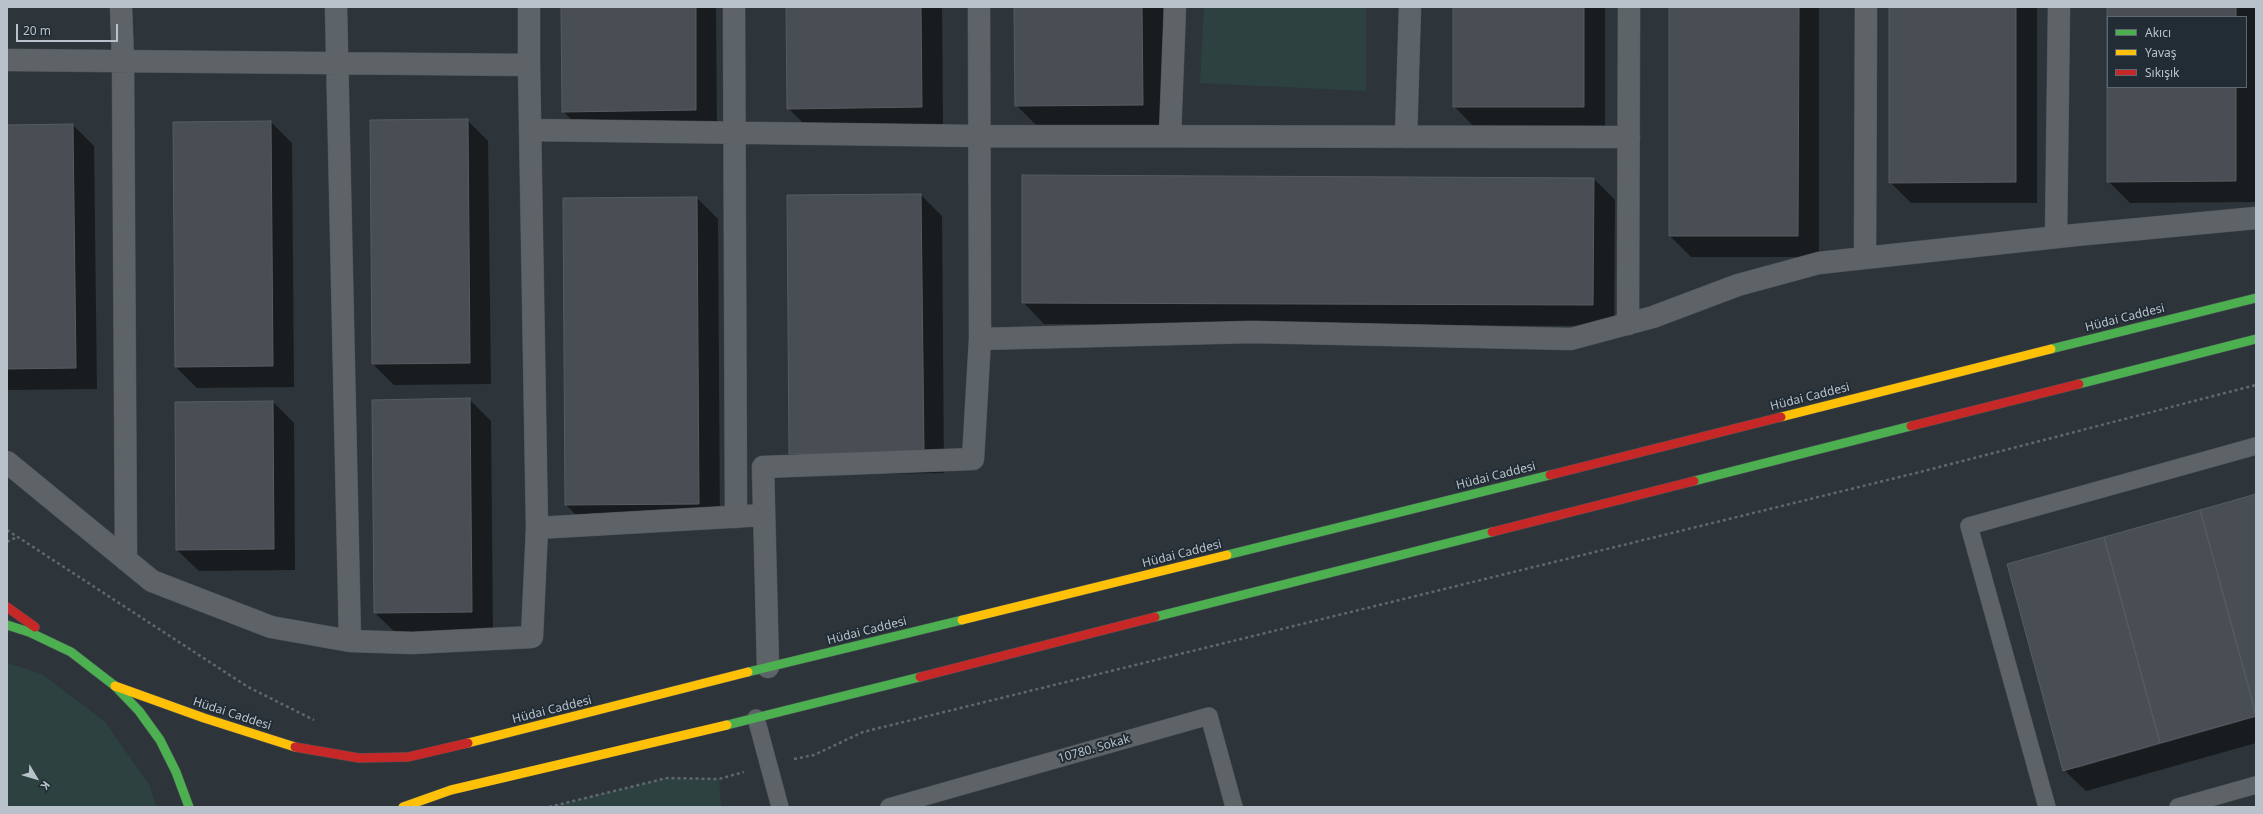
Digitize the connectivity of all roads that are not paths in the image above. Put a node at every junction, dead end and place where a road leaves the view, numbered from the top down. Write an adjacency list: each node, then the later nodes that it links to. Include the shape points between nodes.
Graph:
1 (121, 7): 12 (street)
2 (336, 7): 13 (street)
3 (529, 7): 14 (street)
4 (734, 7): 16 (street)
5 (979, 7): 17 (street)
6 (1175, 7): 18 (street)
7 (1410, 7): 19 (street)
8 (1629, 7): 20 (street)
9 (1866, 7): 23 (street)
10 (2059, 7): 22 (street)
11 (7, 60): 12 (street)
12 (123, 61): 13 (street); 33 (street)
13 (338, 63): 14 (street); 36 (street)
14 (529, 65): 15 (street)
15 (530, 130): 16 (street); 32 (street)
16 (734, 131): 17 (street); 31 (street)
17 (979, 136): 18 (street); 26 (street)
18 (1170, 136): 19 (street)
19 (1406, 137): 20 (street)
20 (1628, 137): 25 (street)
21 (2256, 218): 22 (street)
22 (2056, 237): 23 (street)
23 (1866, 258): 25 (street, via 1819,263 1746,283 1653,318)
24 (2256, 298): 38 (street, Hüdai Caddesi, via 1427,506)
25 (1628, 324): 26 (street, via 1571,339 1252,332)
26 (980, 339): 30 (street, via 973,458 763,467)
27 (2256, 339): 40 (street)
28 (2256, 446): 47 (lane, via 1969,526)
29 (7, 462): 33 (street)
30 (764, 515): 31 (street); 38 (street)
31 (736, 517): 32 (street)
32 (537, 528): 36 (street, via 532,637 412,643)
33 (126, 560): 36 (street, via 152,581 271,627)
34 (7, 607): 37 (street)
35 (7, 625): 37 (street, via 30,632)
36 (350, 641)
37 (71, 652): 39 (street)
38 (768, 667): 39 (street, Hüdai Caddesi, via 408,757 360,758 306,750 204,718)
39 (115, 686): 42 (street, via 139,711 160,740)
40 (756, 718): 43 (street, via 451,790); 44 (lane)
41 (2256, 785): 48 (lane)
42 (189, 807)
43 (403, 807)
44 (780, 807)
45 (889, 807): 46 (lane, 10780. Sokak, via 1209,716)
46 (1234, 807)
47 (2047, 807)
48 (2178, 807)

